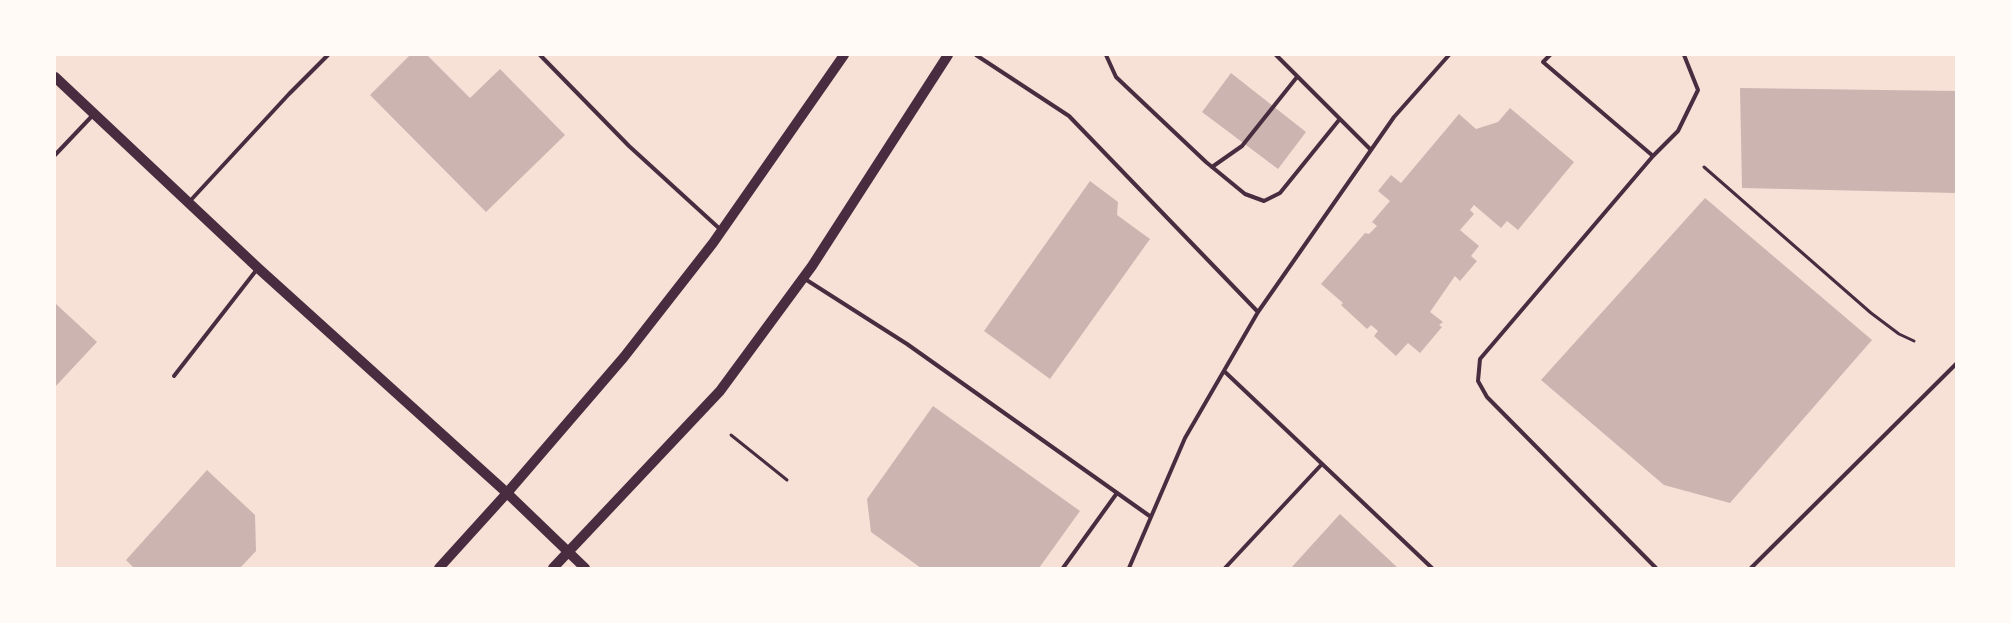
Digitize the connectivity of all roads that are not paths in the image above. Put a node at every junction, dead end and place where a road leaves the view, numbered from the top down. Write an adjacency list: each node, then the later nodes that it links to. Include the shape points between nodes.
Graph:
1 (328, 55): 19 (lane)
2 (540, 55): 20 (lane, via 629,146)
3 (844, 55): 20 (main road)
4 (948, 55): 22 (main road)
5 (976, 55): 23 (lane, via 1069,116)
6 (1106, 55): 18 (lane, via 1116,77)
7 (1276, 55): 12 (lane)
8 (1449, 55): 15 (lane, via 1394,117)
9 (1550, 55): 17 (lane, via 1543,62)
10 (1684, 55): 17 (lane, via 1698,90 1678,131)
11 (55, 77): 13 (main road)
12 (1297, 77): 14 (lane); 18 (lane, via 1242,146)
13 (94, 114): 16 (lane); 19 (main road)
14 (1339, 120): 15 (lane); 18 (lane, via 1280,194 1264,201 1245,194)
15 (1371, 150): 23 (lane)
16 (55, 155)
17 (1653, 156): 39 (lane, via 1480,359 1478,381 1487,397)
18 (1212, 167)
19 (189, 203): 21 (main road)
20 (722, 230): 28 (main road, via 624,357)
21 (258, 268): 26 (lane); 28 (main road)
22 (803, 278): 29 (lane, via 907,344); 31 (main road, via 720,391)
23 (1258, 312): 25 (lane)
24 (1956, 364): 40 (lane)
25 (1224, 371): 27 (lane); 30 (lane, via 1185,438)
26 (174, 376)
27 (1322, 464): 37 (lane); 38 (lane)
28 (507, 493): 31 (main road); 32 (main road)
29 (1118, 493): 30 (lane); 35 (lane)
30 (1151, 517): 36 (lane)
31 (568, 552): 33 (main road); 34 (main road)
32 (439, 568)
33 (554, 568)
34 (585, 568)
35 (1063, 568)
36 (1129, 568)
37 (1225, 568)
38 (1432, 568)
39 (1656, 568)
40 (1751, 568)

